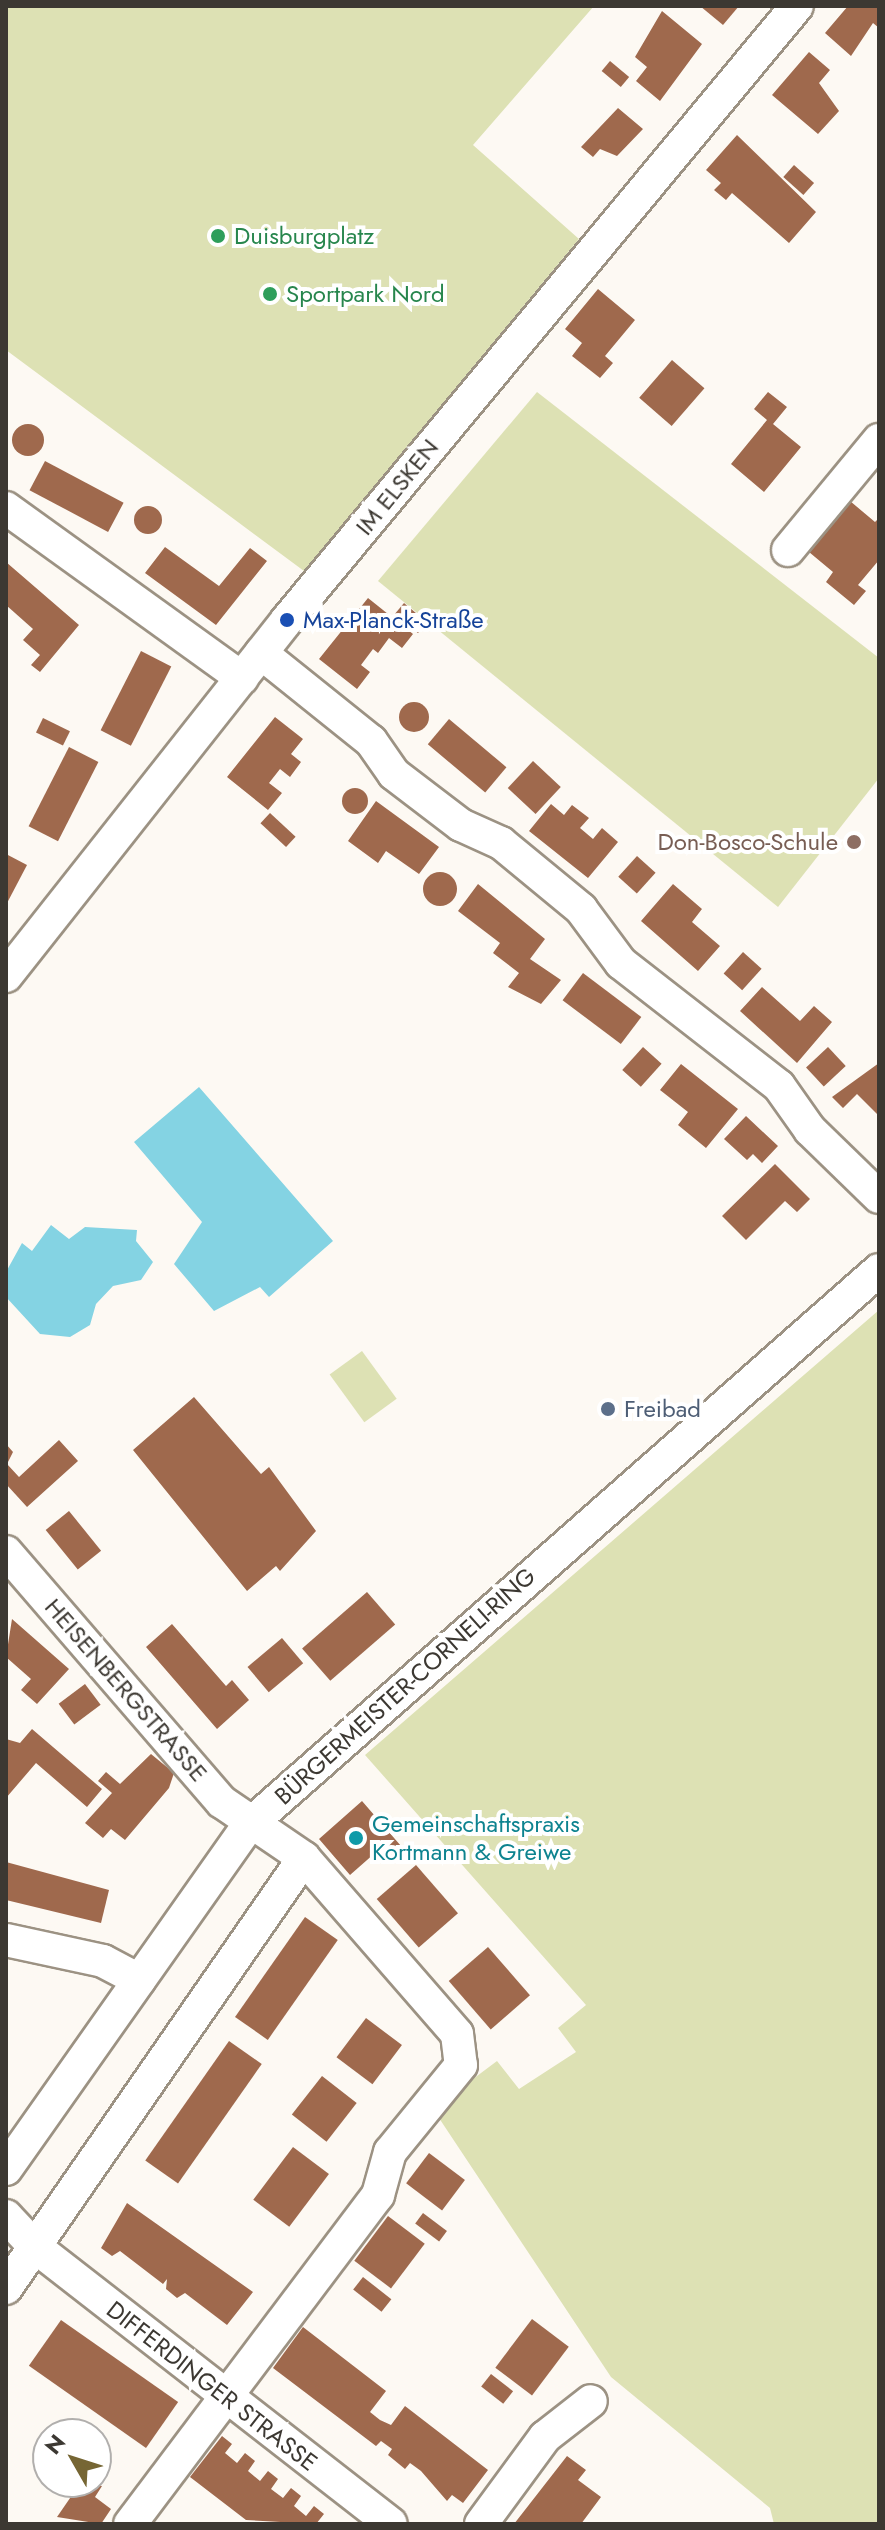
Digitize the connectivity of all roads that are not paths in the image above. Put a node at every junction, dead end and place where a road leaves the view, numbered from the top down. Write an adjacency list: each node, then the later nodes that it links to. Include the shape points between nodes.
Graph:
1 (797, 6): 5 (street, IM ELSKEN)
2 (879, 440): 4 (street)
3 (6, 508): 5 (street)
4 (788, 550)
5 (252, 665): 6 (street, IM ELSKEN); 7 (street, via 371,741 394,774 461,825 501,843 581,909 621,963 779,1086 810,1130)
6 (6, 976)
7 (879, 1197)
8 (879, 1270): 10 (street, BÜRGERMEISTER-CORNELI-RING)
9 (6, 1552): 11 (street, HEISENBERGSTRASSE)
10 (283, 1794): 11 (street, BÜRGERMEISTER-CORNELI-RING); 12 (street)
11 (248, 1826): 12 (street, HEISENBERGSTRASSE); 14 (street, BÜRGERMEISTER-CORNELI-RING)
12 (304, 1858): 17 (street); 19 (street, via 457,2034 461,2065 390,2152 378,2195)
13 (6, 1940): 14 (street, via 103,1961)
14 (139, 1980): 15 (street, BÜRGERMEISTER-CORNELI-RING)
15 (6, 2169)
16 (6, 2216): 17 (street, DIFFERDINGER STRASSE)
17 (20, 2245): 18 (street); 19 (street, DIFFERDINGER STRASSE)
18 (6, 2288)
19 (223, 2396): 21 (street); 22 (street, DIFFERDINGER STRASSE)
20 (591, 2401): 23 (street, via 545,2437)
21 (130, 2524)
22 (391, 2524)
23 (481, 2524)

